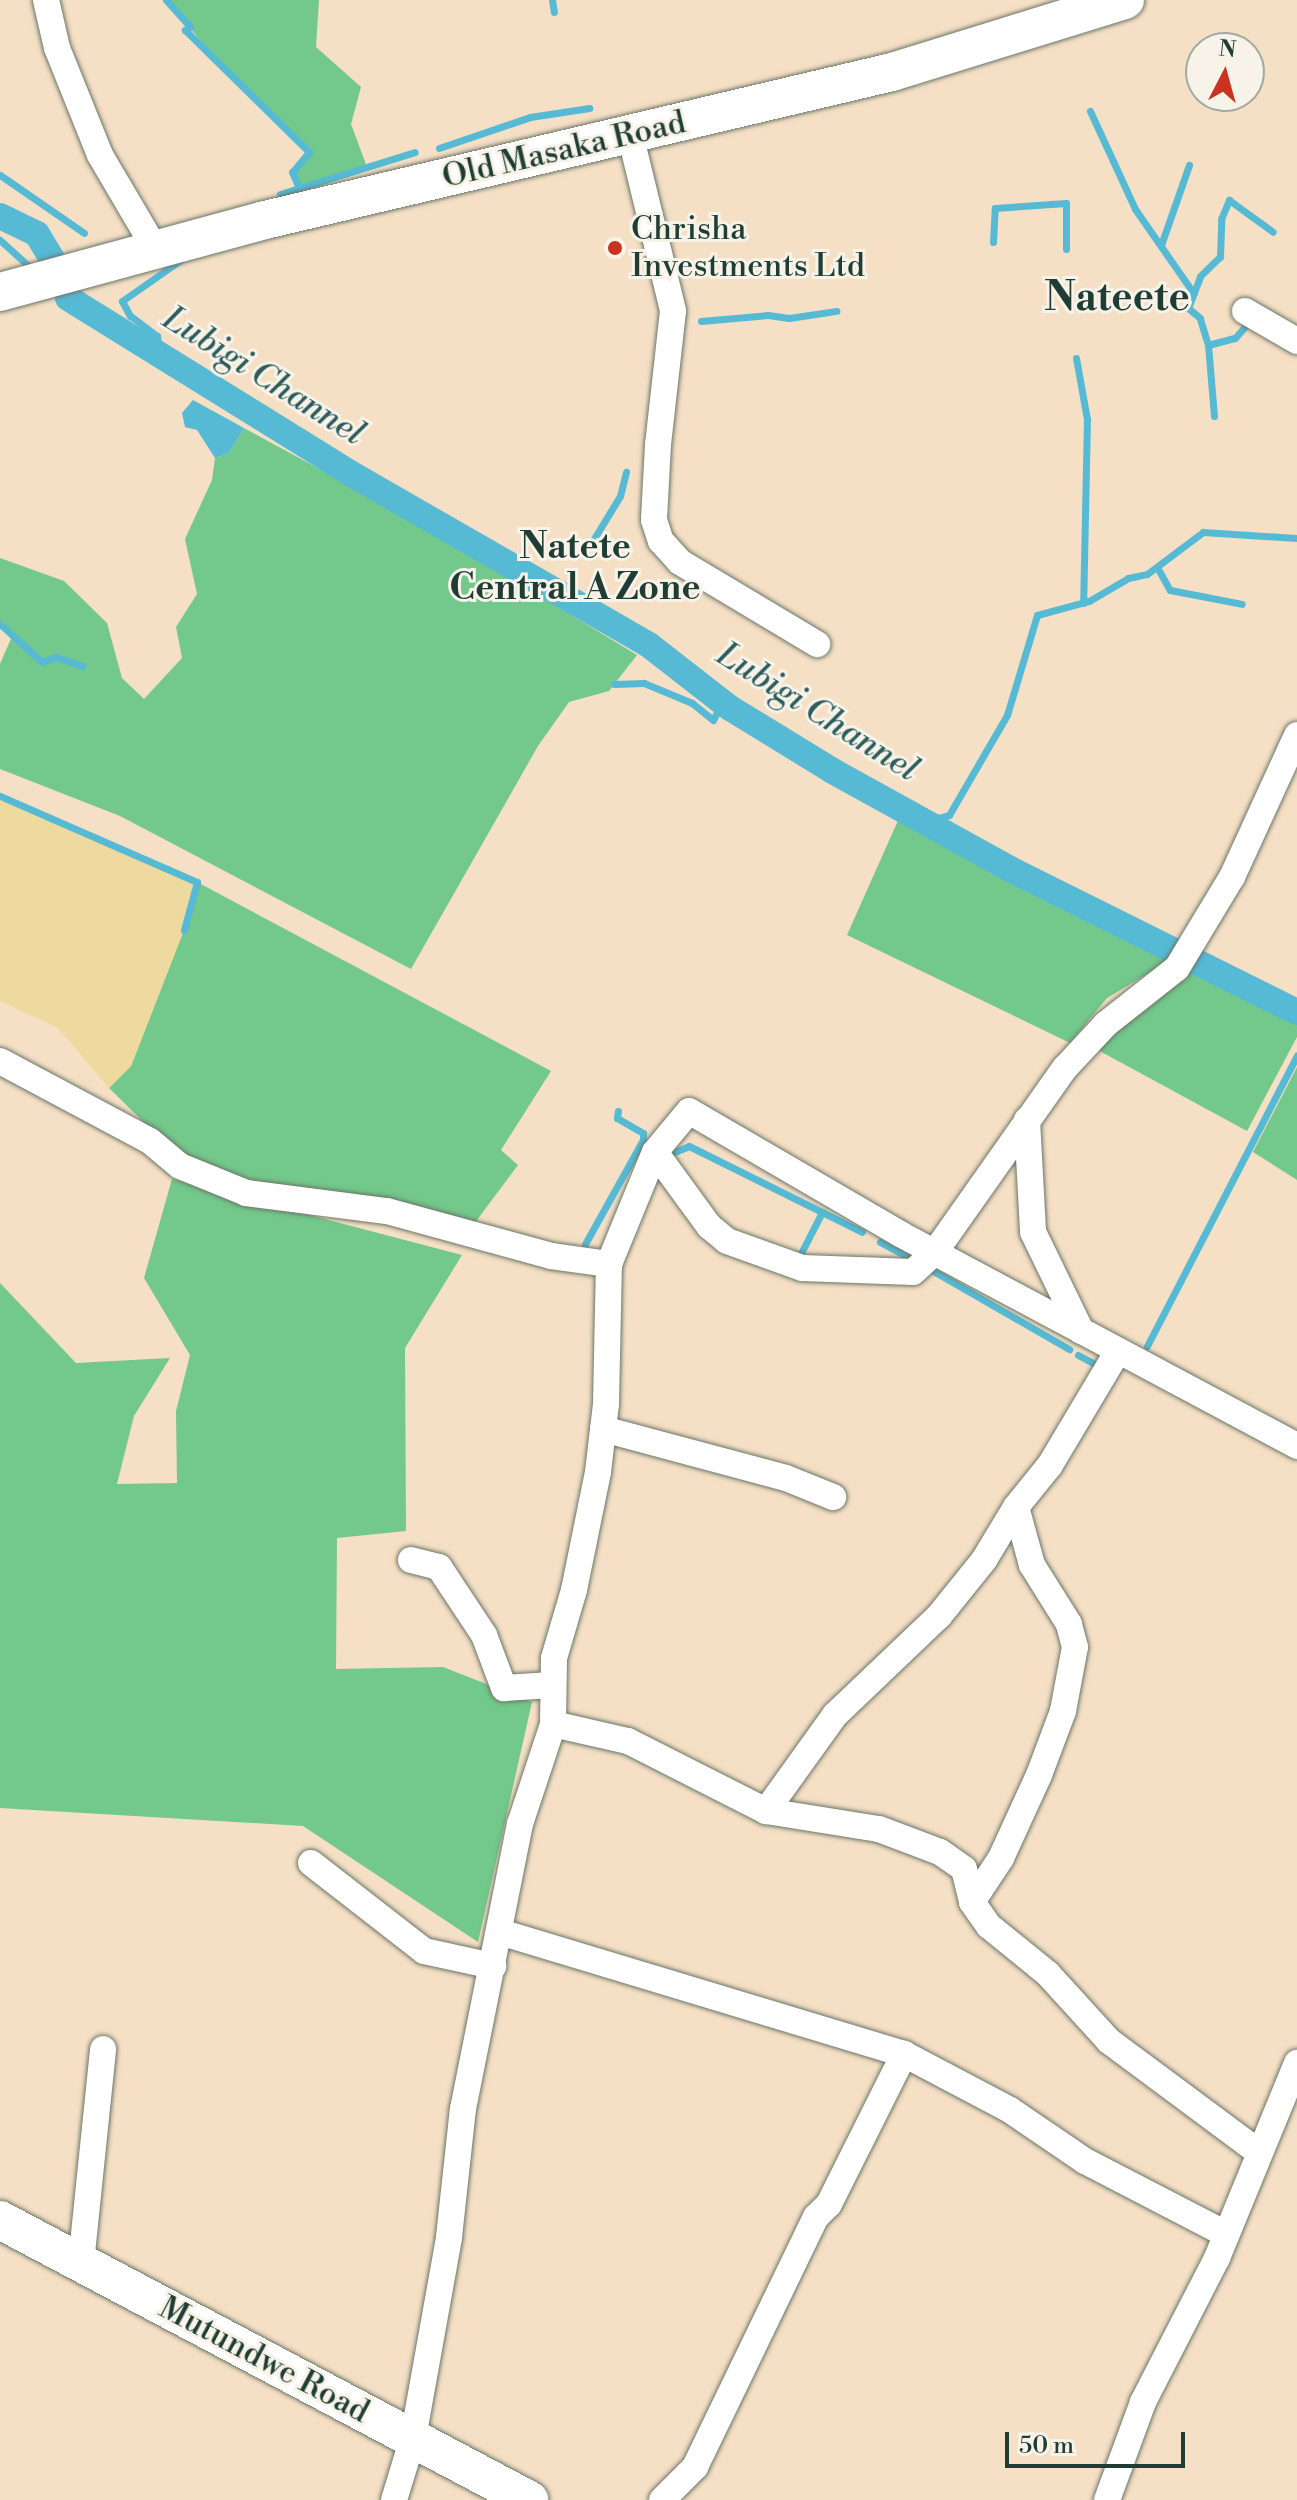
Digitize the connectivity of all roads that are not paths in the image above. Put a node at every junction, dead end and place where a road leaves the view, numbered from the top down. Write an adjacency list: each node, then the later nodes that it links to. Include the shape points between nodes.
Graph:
1 (46, 0): 4 (street, via 57,48 100,155)
2 (1125, 0): 3 (main road, Old Masaka Road, via 892,72)
3 (630, 134): 4 (main road, Old Masaka Road); 8 (street, via 673,311 657,456 654,520 661,541 680,562)
4 (156, 250): 5 (main road, Old Masaka Road)
5 (0, 292)
6 (1245, 311): 7 (street)
7 (1297, 341)
8 (817, 644)
9 (1297, 735): 11 (street, via 1232,877 1177,968 1106,1024)
10 (0, 1061): 14 (street, via 150,1141 180,1166 246,1193 387,1211 551,1256)
11 (1027, 1120): 13 (street); 15 (street, via 1033,1232)
12 (655, 1152): 13 (street, via 709,1226 727,1241 802,1268 913,1272); 13 (street, via 689,1111); 14 (street)
13 (935, 1252): 15 (street)
14 (609, 1264): 17 (street)
15 (1081, 1331): 16 (street)
16 (1118, 1351): 18 (street); 20 (street, via 1050,1465)
17 (603, 1429): 19 (street, via 786,1478); 22 (street)
18 (1297, 1446)
19 (833, 1497)
20 (1016, 1507): 24 (street, via 959,1593 835,1715); 26 (street, via 1032,1565 1069,1624 1075,1647 1063,1711 1039,1775 1001,1858)
21 (411, 1560): 22 (street, via 439,1567 484,1635 504,1688)
22 (552, 1685): 23 (street)
23 (553, 1724): 24 (street, via 628,1741); 27 (street, via 520,1824)
24 (766, 1811): 26 (street, via 879,1829 940,1852 964,1869)
25 (311, 1863): 28 (street, via 424,1951)
26 (972, 1902): 32 (street, via 989,1926 1048,1974 1109,2041)
27 (500, 1932): 28 (street); 30 (street)
28 (493, 1966): 36 (street, via 463,2109 449,2237)
29 (103, 2049): 35 (street)
30 (904, 2054): 34 (street, via 1010,2110 1085,2161); 39 (street, via 829,2204 816,2217 695,2467)
31 (1297, 2063): 32 (street)
32 (1257, 2151): 34 (street)
33 (0, 2220): 35 (main road, Mutundwe Road)
34 (1226, 2234): 40 (street, via 1143,2402)
35 (81, 2263): 36 (main road, Mutundwe Road)
36 (413, 2438): 37 (street); 38 (main road, Mutundwe Road)
37 (394, 2500)
38 (529, 2500)
39 (662, 2500)
40 (1107, 2500)

